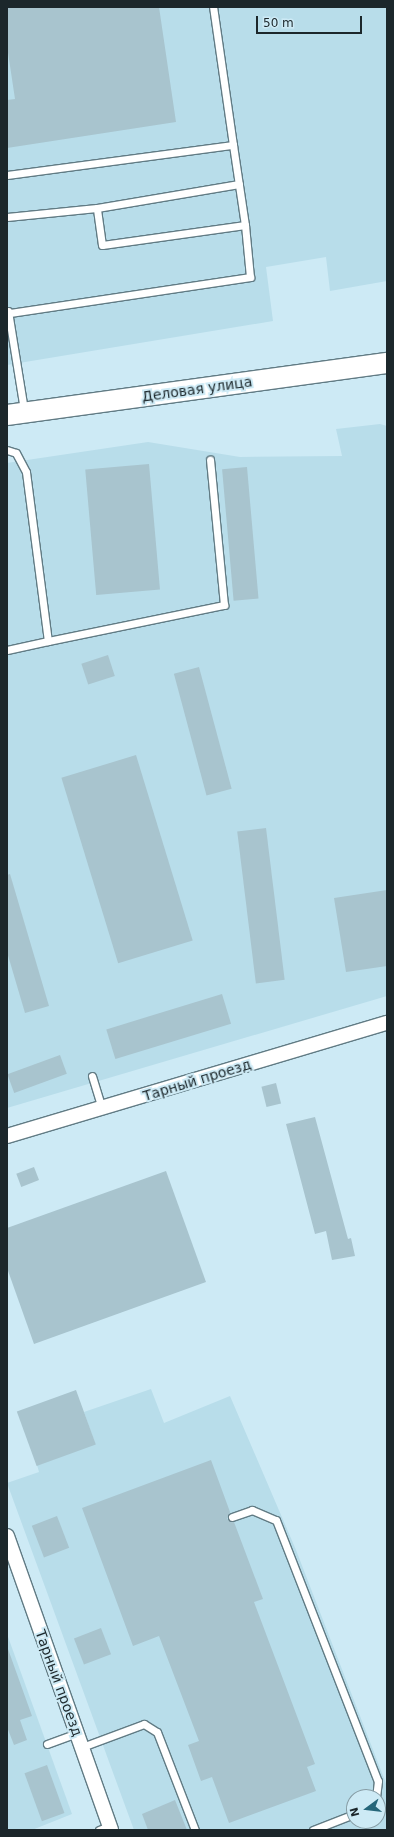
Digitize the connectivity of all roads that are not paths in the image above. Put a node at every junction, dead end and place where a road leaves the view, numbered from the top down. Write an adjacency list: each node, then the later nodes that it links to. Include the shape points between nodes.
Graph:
1 (213, 7): 2 (lane)
2 (233, 145): 3 (lane); 4 (lane)
3 (7, 175)
4 (239, 184): 5 (lane); 7 (lane)
5 (97, 208): 6 (lane); 7 (lane, via 102,245)
6 (7, 217)
7 (245, 225): 8 (lane, via 250,277)
8 (8, 311): 10 (lane)
9 (387, 363): 10 (street, Деловая улица)
10 (16, 414)
11 (7, 447): 13 (lane, via 16,452 26,472)
12 (210, 460): 13 (lane, via 224,605)
13 (48, 641): 14 (lane)
14 (7, 650)
15 (387, 1023): 17 (street, Тарный проезд)
16 (92, 1076): 17 (lane)
17 (102, 1108): 18 (street, Тарный проезд)
18 (7, 1136)
19 (232, 1517): 24 (lane, via 252,1510 276,1520 378,1781)
20 (7, 1536): 21 (street, Тарный проезд)
21 (77, 1733): 22 (lane); 23 (street, Тарный проезд)
22 (47, 1744)
23 (82, 1747): 26 (street, Тарный проезд); 27 (lane, via 144,1724 156,1732)
24 (377, 1789)
25 (346, 1817): 28 (lane)
26 (106, 1829)
27 (196, 1830)
28 (313, 1830)

